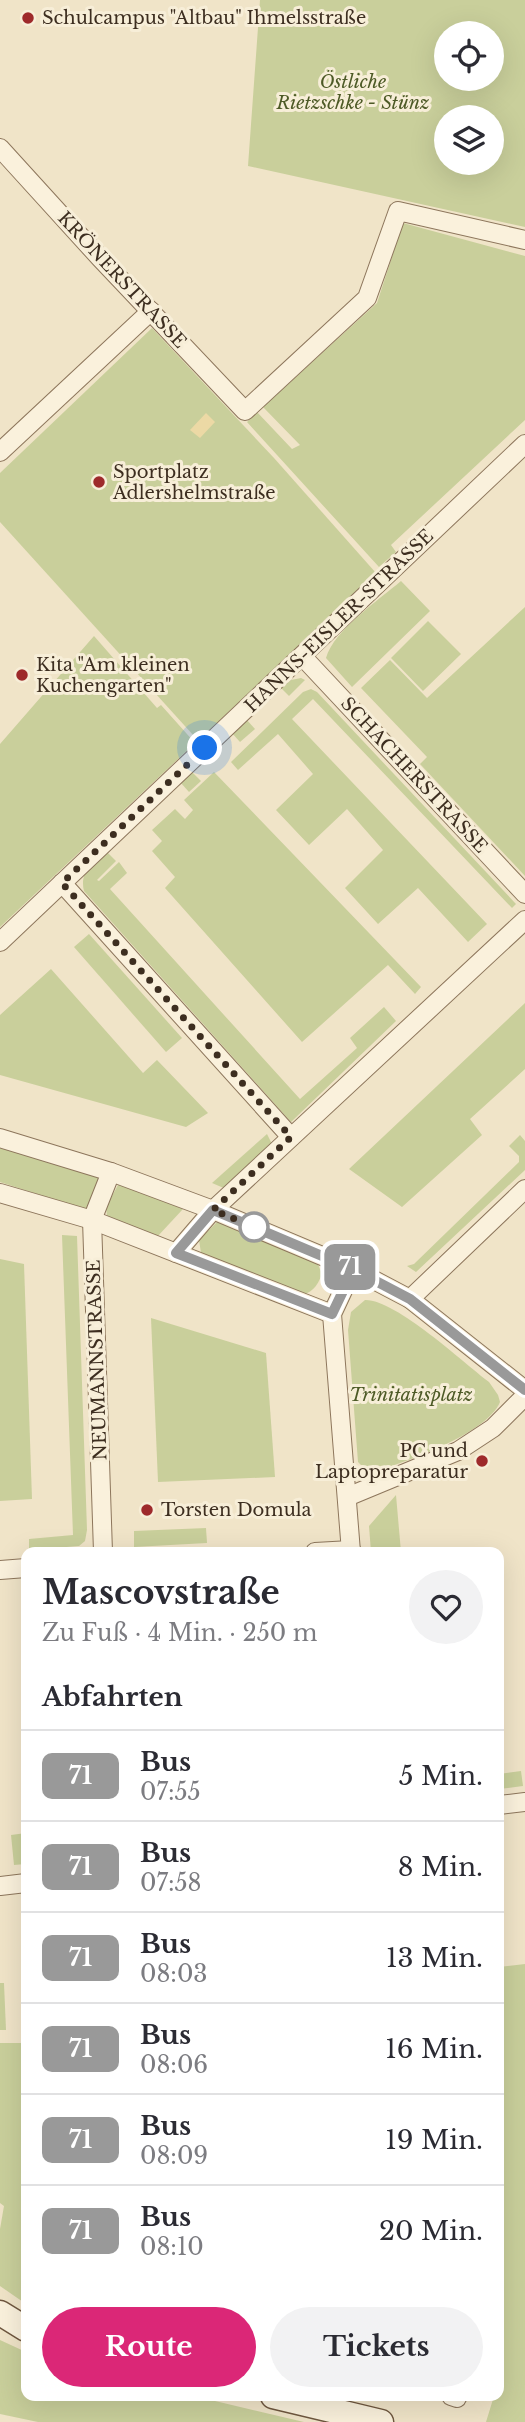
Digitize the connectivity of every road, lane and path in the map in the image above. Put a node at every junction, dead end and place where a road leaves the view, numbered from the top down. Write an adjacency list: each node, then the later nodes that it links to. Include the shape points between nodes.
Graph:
1 (2, 153): 3 (street, KRÖNERSTRASSE)
2 (525, 240): 3 (street, KRÖNERSTRASSE, via 398,211 367,298 245,411)
3 (151, 312): 5 (street)
4 (525, 444): 6 (street, HANNS-EISLER-STRASSE)
5 (0, 452)
6 (302, 656): 7 (street, HANNS-EISLER-STRASSE); 8 (street, SCHACHERSTRASSE)
7 (62, 883): 10 (street, HANNS-EISLER-STRASSE); 11 (street)
8 (525, 894)
9 (525, 920): 11 (street)
10 (0, 942)
11 (291, 1137): 16 (street)
12 (0, 1138): 13 (street)
13 (111, 1172): 16 (street); 17 (street, NEUMANNSTRASSE)
14 (525, 1189): 20 (street)
15 (0, 1193): 17 (street)
16 (213, 1210): 18 (street); 19 (street)
17 (92, 1220): 18 (street); 25 (street, NEUMANNSTRASSE)
18 (176, 1253): 21 (street)
19 (353, 1269): 20 (street); 21 (street)
20 (410, 1299): 22 (street)
21 (332, 1314): 24 (street)
22 (525, 1390)
23 (525, 1396): 24 (street, via 493,1428 458,1451)
24 (347, 1497): 26 (street)
25 (103, 1547)
26 (351, 1547)
27 (21, 1568): 28 (street)
28 (0, 1570)
29 (525, 1801): 30 (street)
30 (504, 1804)
31 (21, 1884): 32 (street)
32 (0, 1886)
33 (0, 2313): 34 (street)
34 (21, 2326)
35 (295, 2401): 36 (street)
36 (382, 2422)

